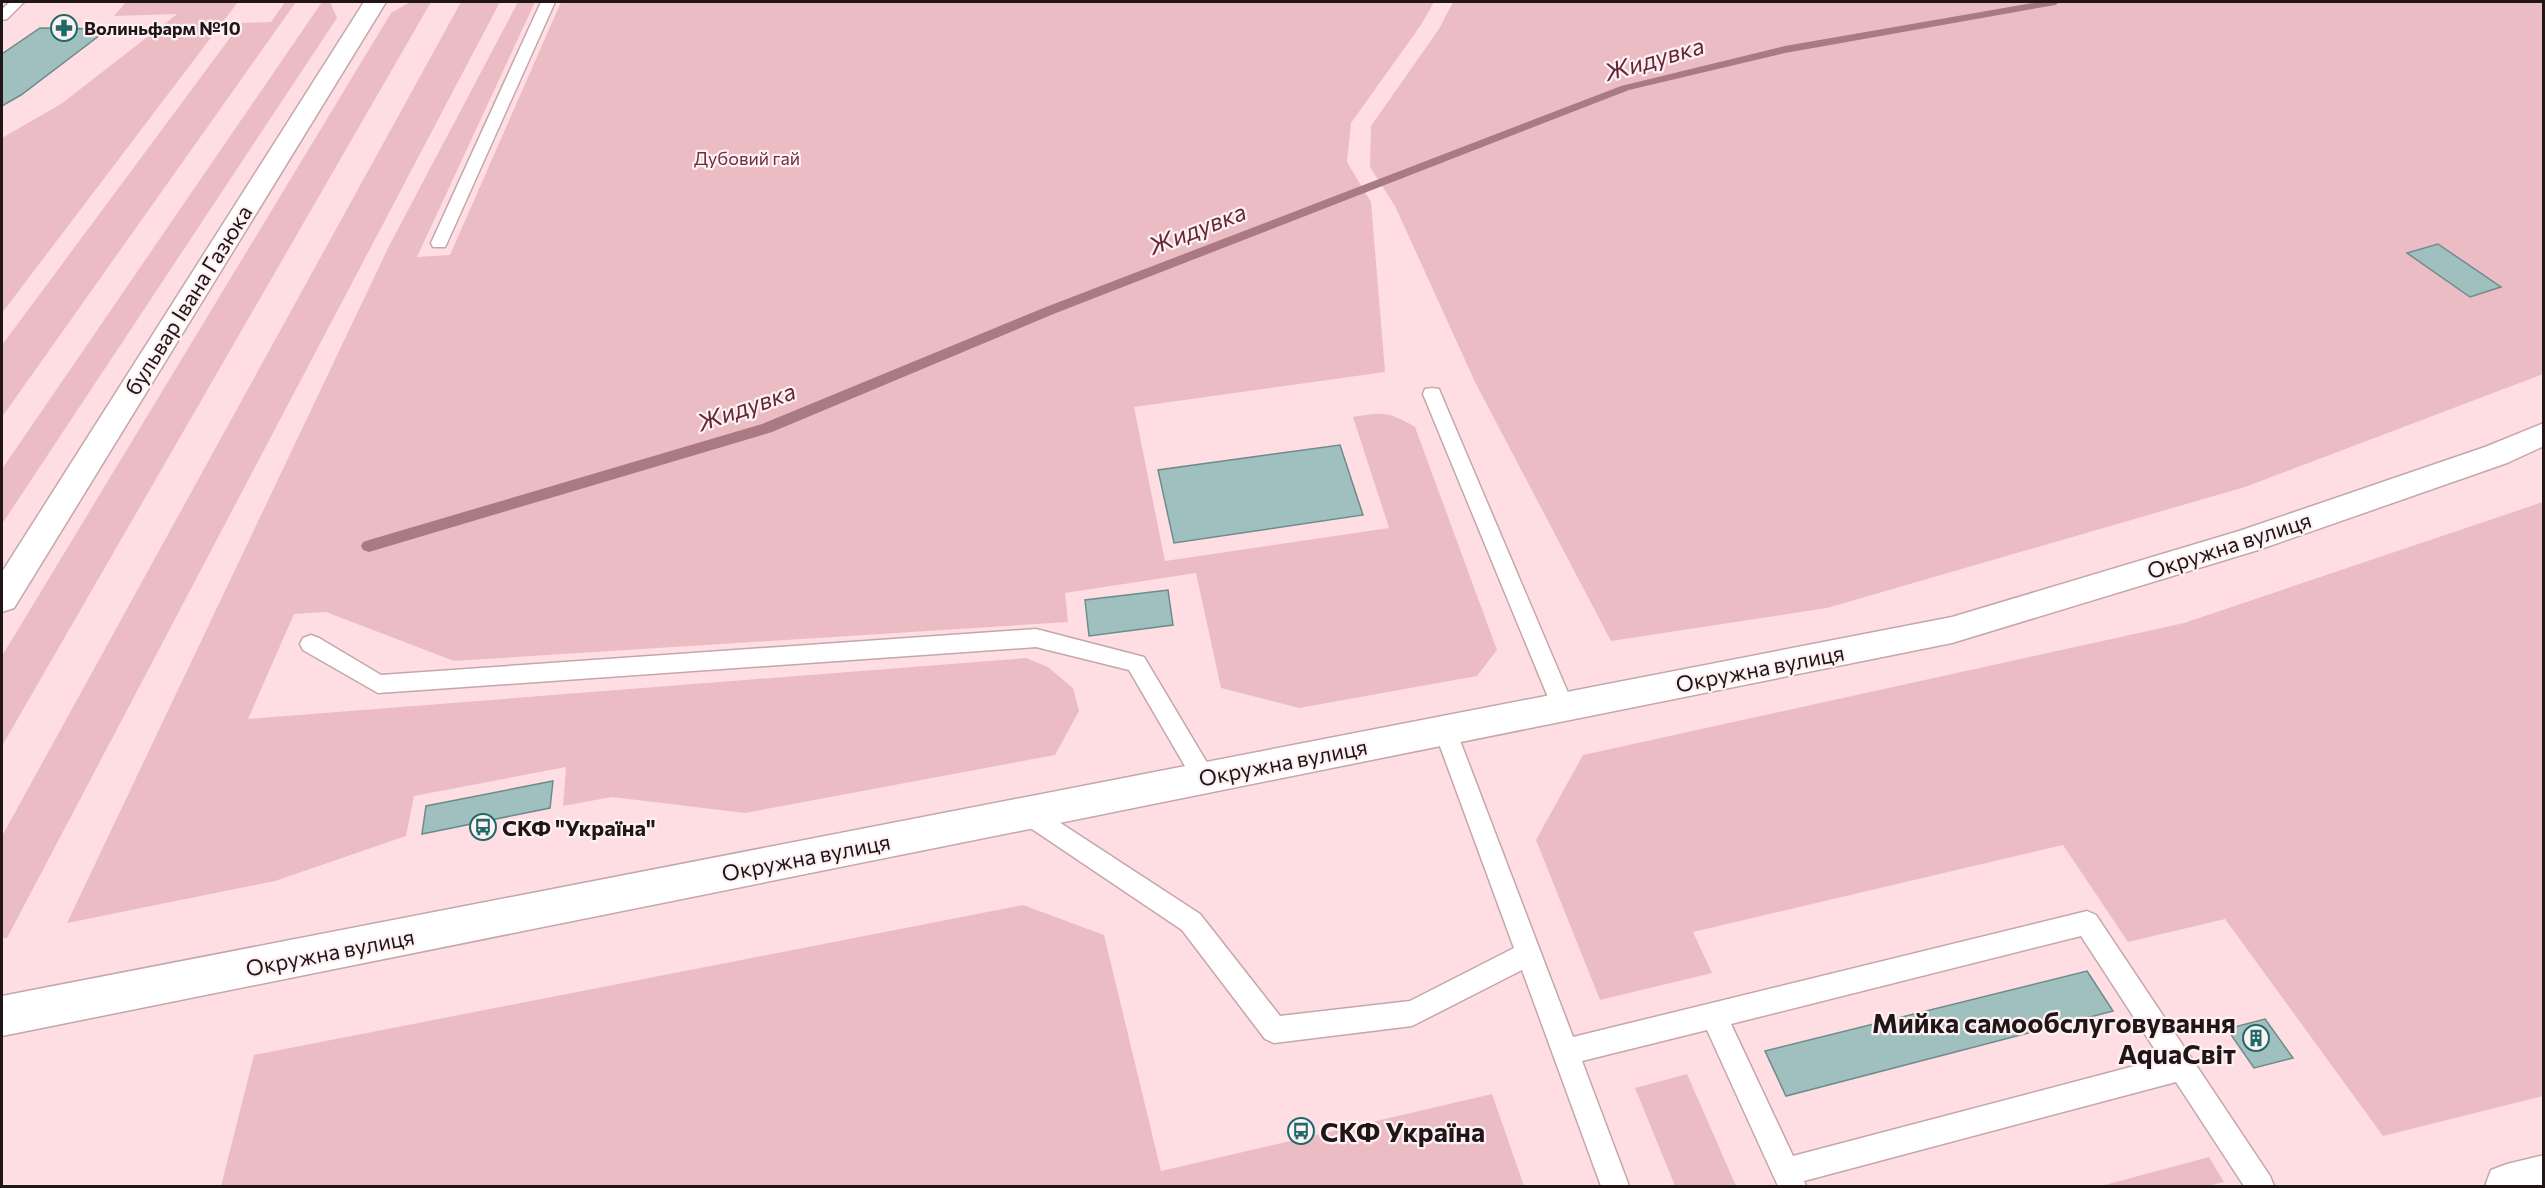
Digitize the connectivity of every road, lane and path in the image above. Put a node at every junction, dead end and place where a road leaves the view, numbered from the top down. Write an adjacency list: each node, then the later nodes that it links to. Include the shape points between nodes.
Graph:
1 (17, 2): 4 (lane)
2 (375, 2): 8 (main road, бульвар Івана Газюка)
3 (548, 2): 5 (lane)
4 (2, 16)
5 (438, 243)
6 (1432, 394): 10 (lane)
7 (2544, 433): 10 (main road, Окружна вулиця, via 2496,455 2247,541 1952,630)
8 (2, 600)
9 (311, 644): 12 (lane, via 378,684 1036,638 1137,663)
10 (1563, 707): 11 (main road, Окружна вулиця)
11 (1445, 730): 12 (main road, Окружна вулиця); 14 (lane)
12 (1204, 778): 13 (main road, Окружна вулиця)
13 (1028, 814): 14 (lane, via 1191,922 1274,1030 1412,1012); 16 (main road, Окружна вулиця)
14 (1529, 954): 17 (lane)
15 (1714, 1015): 17 (lane); 18 (lane, via 2087,923); 20 (lane)
16 (2, 1016)
17 (1565, 1052): 21 (lane)
18 (2181, 1067): 20 (lane); 22 (lane)
19 (2544, 1177): 23 (main road)
20 (1789, 1179)
21 (1614, 1186)
22 (2259, 1186)
23 (2507, 1186)

